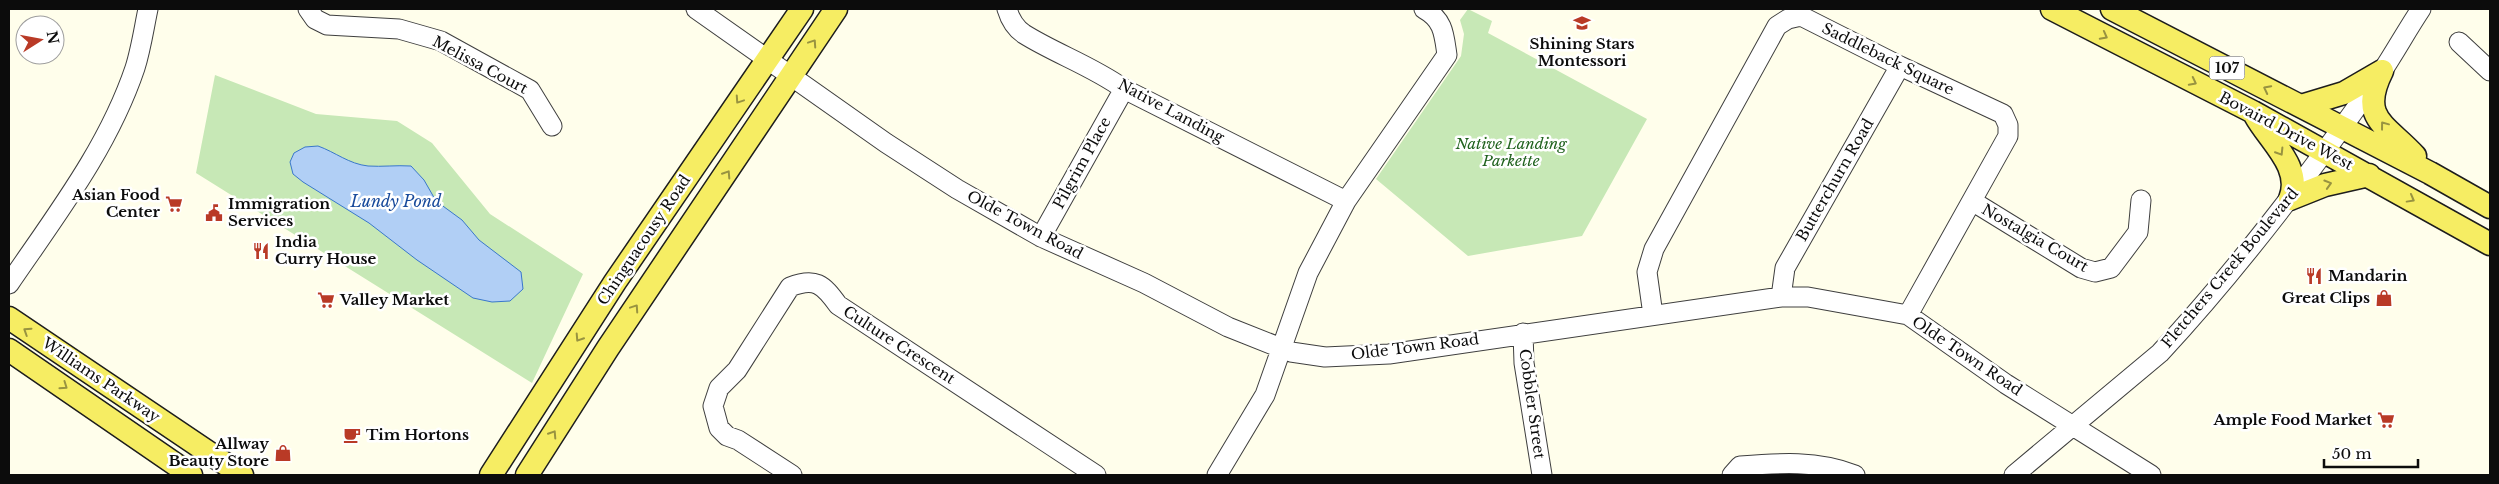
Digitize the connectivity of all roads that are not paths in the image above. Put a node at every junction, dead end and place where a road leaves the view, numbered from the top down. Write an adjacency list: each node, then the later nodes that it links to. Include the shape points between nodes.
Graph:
1 (148, 9): 32 (street, via 135,67 105,137 84,175)
2 (308, 9): 20 (street, Melissa Court, via 315,19 327,25 399,29 441,41 530,90)
3 (696, 9): 12 (street, Olde Town Road)
4 (802, 9): 12 (main road, Chinguacousy Road)
5 (836, 9): 16 (main road, Chinguacousy Road, one-way to 5)
6 (1007, 9): 17 (street, Native Landing, via 1012,22 1023,33)
7 (1424, 9): 26 (street, via 1438,20 1445,32 1447,55)
8 (2052, 9): 19 (main road, Bovaird Drive West / 107, one-way to 19)
9 (2112, 9): 18 (main road, Bovaird Drive West / 107, one-way to 9)
10 (2421, 9): 14 (street, Fletchers Creek Boulevard)
11 (2459, 42): 15 (street)
12 (766, 59): 16 (street, Olde Town Road); 43 (main road, Chinguacousy Road, one-way to 43, via 615,282)
13 (1900, 66): 28 (street, Saddleback Square, via 2003,114 2008,136); 33 (street, Butterchurn Road, via 1785,268); 34 (street, Saddleback Square, via 1801,16 1777,26 1654,249 1647,272)
14 (2382, 71): 18 (main road, via 2344,93); 21 (street, Fletchers Creek Boulevard); 23 (main road, one-way to 14, via 2377,116 2372,98)
15 (2490, 71)
16 (790, 77): 30 (street, Olde Town Road, via 957,189); 44 (main road, Chinguacousy Road, one-way to 16, via 608,348)
17 (1124, 89): 26 (street, Native Landing); 30 (street, Pilgrim Place)
18 (2301, 106): 21 (main road, Bovaird Drive West / 107)
19 (2253, 112): 22 (main road, Bovaird Drive West / 107); 25 (main road, one-way to 25, via 2290,169 2294,183)
20 (552, 126)
21 (2342, 128): 22 (street, Fletchers Creek Boulevard); 23 (main road, Bovaird Drive West / 107)
22 (2324, 151): 24 (main road, Bovaird Drive West / 107); 25 (street, Fletchers Creek Boulevard)
23 (2430, 173): 29 (main road, Bovaird Drive West / 107)
24 (2369, 175): 25 (main road, one-way to 24, via 2325,185); 31 (main road, Bovaird Drive West / 107, one-way to 31)
25 (2290, 199): 40 (street, Fletchers Creek Boulevard, via 2166,347)
26 (1346, 200): 38 (street, via 1308,273)
27 (2141, 200): 28 (street, Nostalgia Court, via 2138,232 2111,268 2095,272 2081,268)
28 (1972, 201): 35 (street, Saddleback Square)
29 (2490, 207)
30 (1041, 237): 38 (street, Olde Town Road, via 1144,283 1228,327)
31 (2490, 244)
32 (9, 284)
33 (1781, 297): 34 (street, Olde Town Road); 35 (street, Olde Town Road, via 1808,297)
34 (1653, 315): 37 (street, Olde Town Road)
35 (1908, 315): 40 (street, Olde Town Road, via 2006,384)
36 (9, 318): 42 (main road, Williams Parkway, one-way to 36)
37 (1523, 333): 38 (street, Olde Town Road, via 1380,354 1325,357); 48 (street, Cobbler Street, via 1524,363)
38 (1281, 348): 47 (street, via 1265,396)
39 (9, 350): 41 (main road, Williams Parkway, one-way to 41)
40 (2074, 425): 51 (street, Fletchers Creek Boulevard); 52 (street, Olde Town Road)
41 (191, 475)
42 (242, 475)
43 (491, 475)
44 (528, 475)
45 (792, 475): 46 (street, Culture Crescent, via 727,436 719,428 713,406 719,388 738,370 790,287 802,282 816,283 827,289 838,305)
46 (1096, 475)
47 (1217, 475)
48 (1542, 475)
49 (1732, 475): 50 (street, via 1740,466 1787,462 1835,467)
50 (1855, 475)
51 (2014, 475)
52 (2151, 475)

